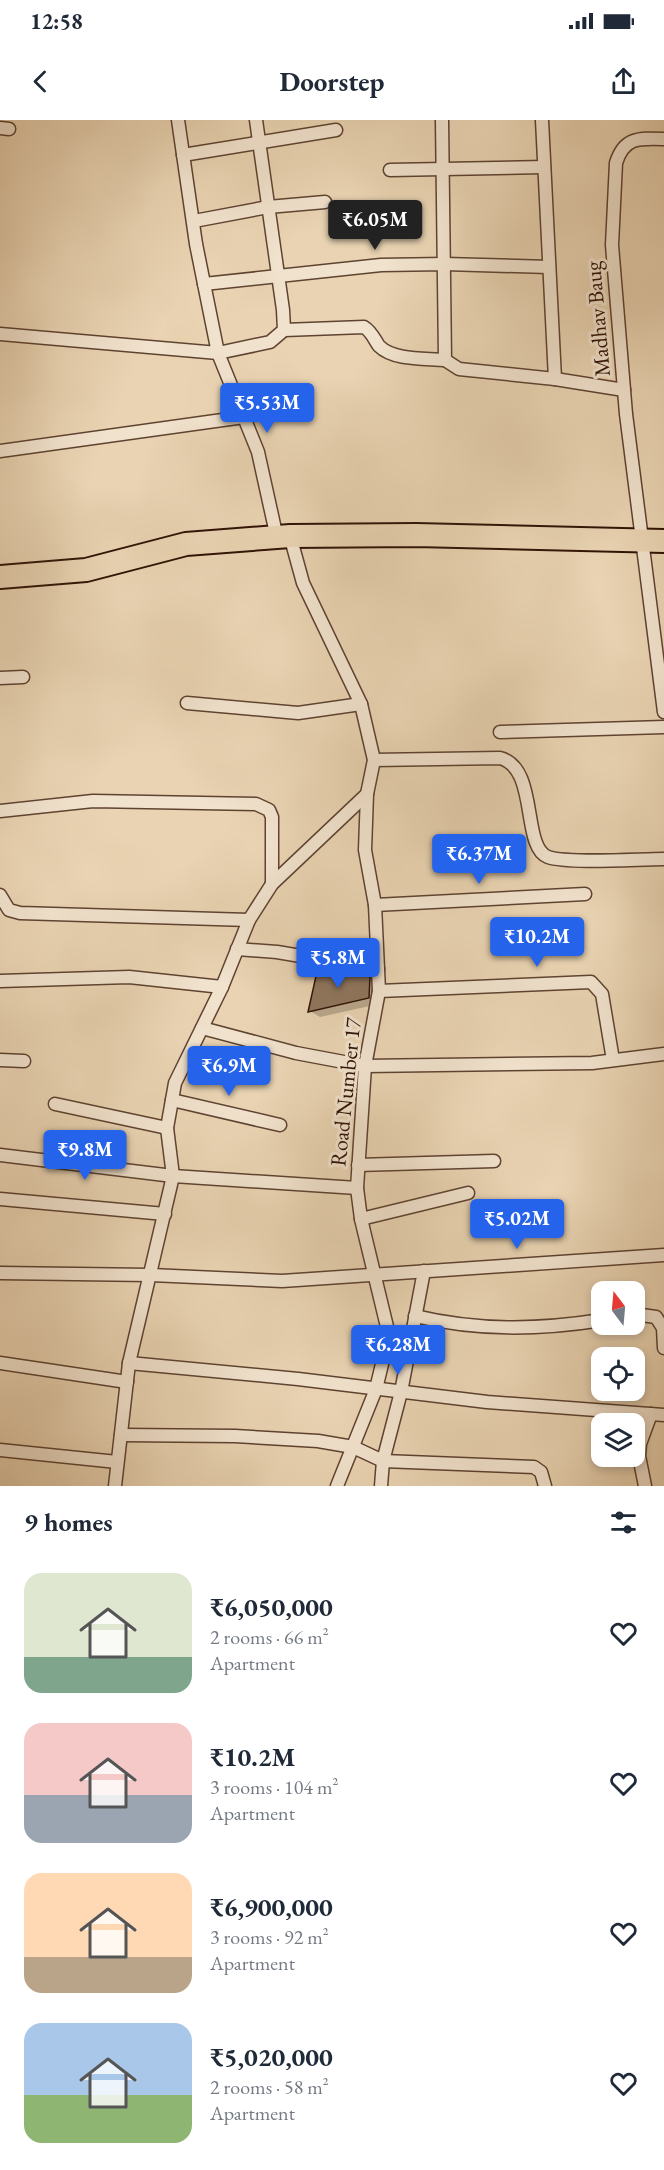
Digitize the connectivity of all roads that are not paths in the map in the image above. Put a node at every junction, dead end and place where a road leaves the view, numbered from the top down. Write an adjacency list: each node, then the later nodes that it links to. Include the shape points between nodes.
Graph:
1 (178, 120): 8 (street, Road Number 17)
2 (255, 120): 7 (street)
3 (442, 120): 10 (street)
4 (542, 120): 9 (street)
5 (336, 130): 7 (street)
6 (664, 139): 24 (street, Madhav Baug, via 633,141 620,151 616,163 612,245)
7 (259, 143): 8 (street); 13 (street)
8 (183, 154): 14 (street, Road Number 17)
9 (544, 167): 10 (street); 16 (street)
10 (443, 168): 11 (street); 15 (street)
11 (390, 170)
12 (325, 202): 13 (street)
13 (268, 207): 14 (street); 17 (street)
14 (194, 221): 18 (street, Road Number 17)
15 (445, 264): 16 (street); 17 (street, via 381,265); 22 (street)
16 (549, 267): 23 (street)
17 (277, 275): 18 (street); 19 (street)
18 (204, 284): 21 (street, Road Number 17)
19 (284, 330): 21 (street, via 270,342); 22 (street, via 364,327 390,352)
20 (0, 334): 21 (street)
21 (218, 353): 25 (street, Road Number 17)
22 (446, 360): 23 (street, via 459,369)
23 (555, 379): 24 (street)
24 (624, 390): 29 (street, Madhav Baug)
25 (244, 417): 26 (street); 27 (street, Road Number 17)
26 (0, 451)
27 (284, 531): 29 (highway); 31 (highway, via 182,535 91,560); 32 (highway, via 186,544 86,570); 37 (street, Road Number 17, via 303,583)
28 (664, 532): 29 (highway)
29 (641, 536): 30 (highway); 35 (street, Madhav Baug)
30 (664, 541)
31 (0, 569)
32 (0, 577)
33 (23, 677): 34 (street)
34 (0, 678)
35 (663, 696): 38 (street, Madhav Baug)
36 (187, 703): 37 (street, via 298,713)
37 (361, 704): 41 (street, Road Number 17)
38 (664, 712)
39 (664, 727): 40 (street)
40 (500, 732)
41 (374, 760): 42 (street, Road Number 17); 44 (street, via 507,760 521,777 536,842 548,857)
42 (367, 794): 45 (street); 48 (street, Road Number 17, via 365,850)
43 (0, 811): 45 (street, via 93,801 256,804 269,810 272,817)
44 (664, 859)
45 (272, 884): 49 (street)
46 (585, 894): 48 (street)
47 (0, 895): 49 (street, via 9,910 20,913)
48 (375, 905): 51 (street, Road Number 17)
49 (249, 920): 50 (street)
50 (237, 949): 51 (street); 53 (street)
51 (378, 969): 54 (street, Road Number 17)
52 (0, 981): 53 (street, via 129,977)
53 (222, 987): 55 (street)
54 (379, 991): 58 (street, via 591,982 602,994); 60 (street, Road Number 17)
55 (202, 1028): 60 (street, via 296,1053); 61 (street, via 175,1083)
56 (664, 1054): 58 (street)
57 (0, 1060): 59 (street)
58 (614, 1060): 60 (street)
59 (24, 1061)
60 (365, 1066): 67 (street, Road Number 17)
61 (172, 1100): 63 (street); 64 (street)
62 (55, 1104): 64 (street)
63 (280, 1125)
64 (166, 1128): 68 (street)
65 (0, 1155): 68 (street)
66 (494, 1161): 67 (street)
67 (358, 1165): 69 (street, Road Number 17)
68 (173, 1176): 69 (street); 72 (street)
69 (357, 1188): 73 (street, Road Number 17)
70 (468, 1193): 73 (street)
71 (0, 1199): 72 (street)
72 (165, 1214): 78 (street)
73 (361, 1219): 77 (street, Road Number 17)
74 (664, 1255): 75 (street)
75 (424, 1270): 77 (street); 80 (street)
76 (0, 1274): 78 (street)
77 (374, 1274): 78 (street, via 282,1281); 87 (street, Road Number 17, via 388,1335)
78 (151, 1275): 85 (street)
79 (645, 1315): 81 (street)
80 (415, 1316): 82 (street, via 455,1326 508,1328); 88 (street)
81 (660, 1316): 83 (street)
82 (591, 1322)
83 (664, 1348)
84 (0, 1363): 86 (street)
85 (129, 1363): 86 (street); 87 (street)
86 (127, 1382): 91 (street)
87 (376, 1389): 88 (street); 92 (street, Road Number 17)
88 (401, 1392): 89 (street); 94 (street)
89 (651, 1414): 90 (street); 100 (street, via 639,1456)
90 (664, 1415)
91 (121, 1435): 92 (street, via 235,1436); 95 (street)
92 (353, 1447): 94 (street); 97 (street, Road Number 17)
93 (0, 1450): 95 (street)
94 (383, 1461): 98 (street); 99 (street, via 534,1467 541,1472)
95 (117, 1462): 96 (street)
96 (116, 1486)
97 (337, 1486)
98 (381, 1486)
99 (545, 1486)
100 (645, 1486)

